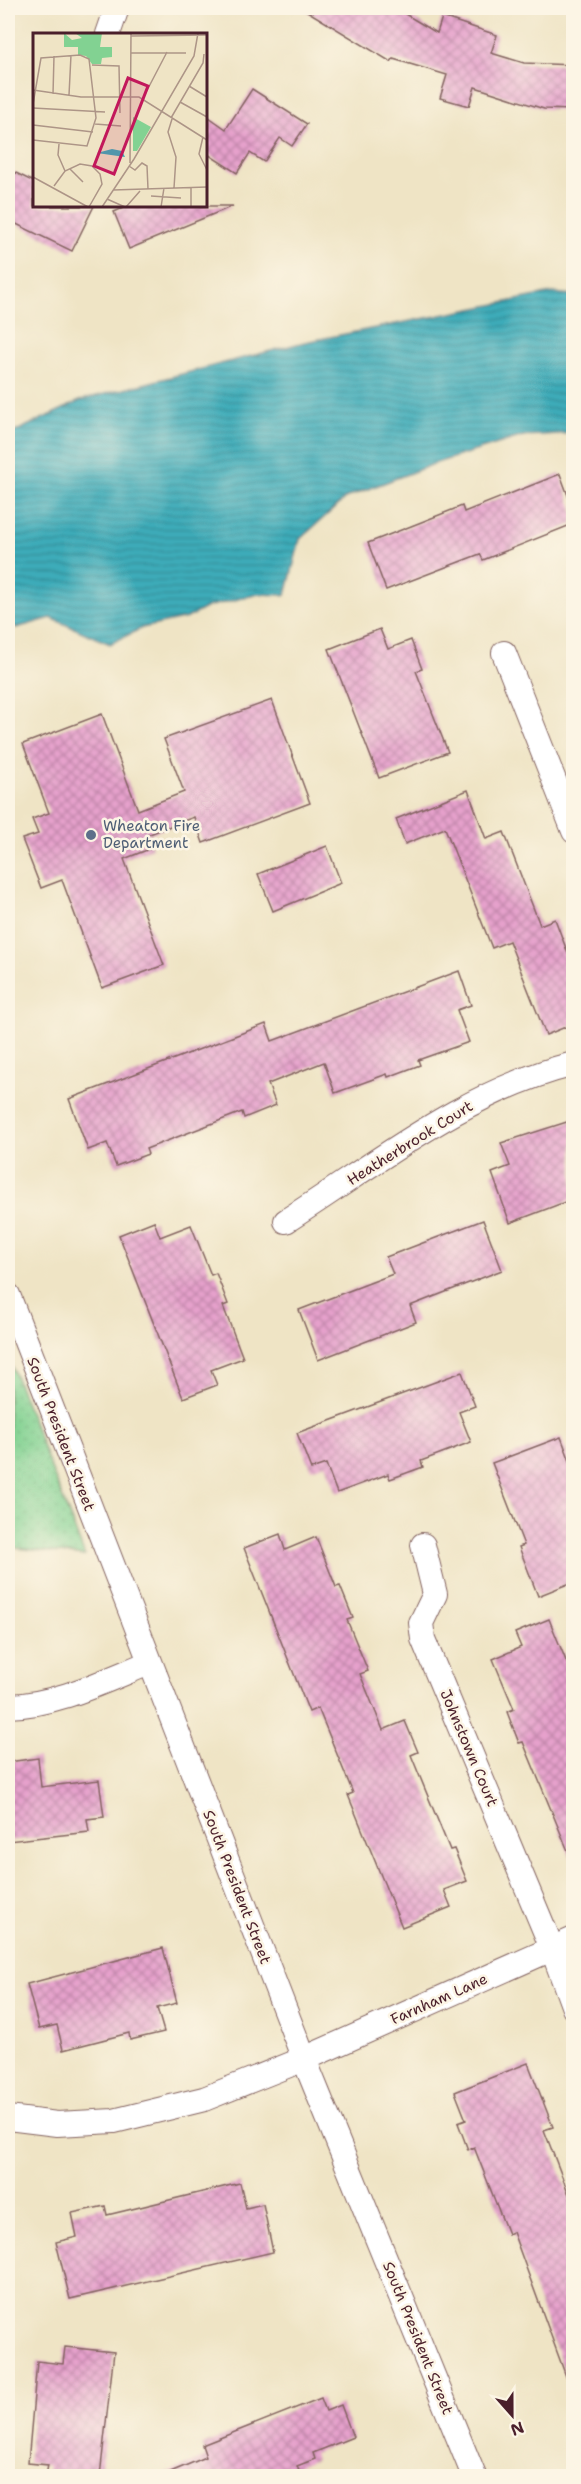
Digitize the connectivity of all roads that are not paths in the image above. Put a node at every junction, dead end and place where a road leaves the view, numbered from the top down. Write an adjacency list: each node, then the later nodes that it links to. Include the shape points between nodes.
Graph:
1 (117, 8): 2 (street)
2 (108, 33)
3 (504, 653): 4 (street)
4 (573, 831)
5 (573, 1064): 6 (street, Heatherbrook Court, via 492,1093 444,1119)
6 (286, 1221)
7 (8, 1295): 9 (street, South President Street)
8 (423, 1545): 11 (street, Johnstown Court, via 435,1594 421,1623 423,1639)
9 (149, 1663): 10 (street, via 43,1703); 13 (street, South President Street)
10 (8, 1706)
11 (563, 1944): 12 (street, Johnstown Court); 13 (street, Farnham Lane)
12 (573, 2008)
13 (304, 2059): 14 (street, Farnham Lane, via 204,2099 114,2121 57,2124); 15 (street, South President Street)
14 (8, 2118)
15 (468, 2475)

